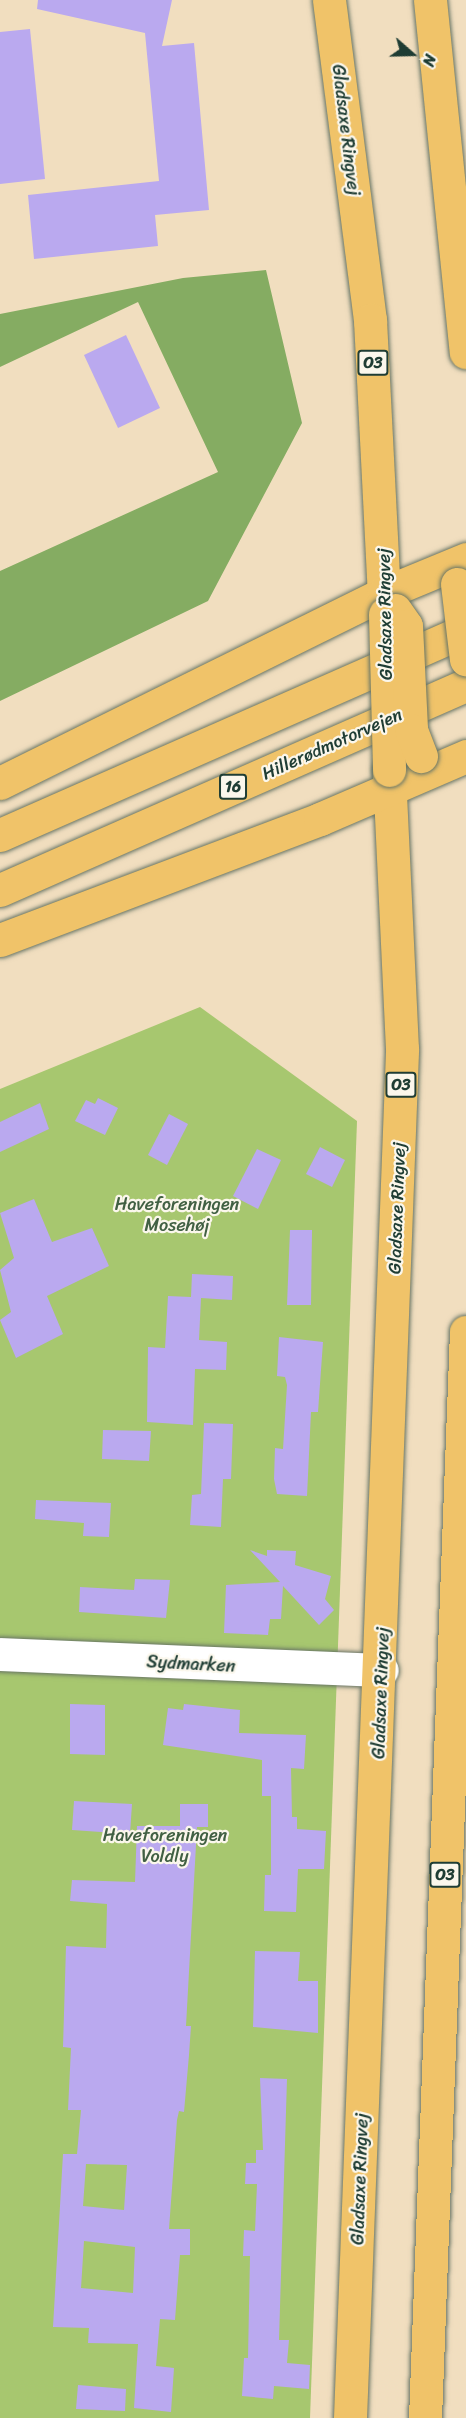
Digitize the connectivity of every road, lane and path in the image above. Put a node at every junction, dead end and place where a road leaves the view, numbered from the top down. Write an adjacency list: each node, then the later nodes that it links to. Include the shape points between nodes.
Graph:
1 (329, 0): 5 (main road, Gladsaxe Ringvej / O3, via 370,320)
2 (430, 0): 3 (main road)
3 (466, 352)
4 (456, 571): 5 (main road); 7 (main road, bridge)
5 (388, 606): 10 (main road, bridge, via 406,626 411,730); 11 (main road, Gladsaxe Ringvej / O3, bridge); 12 (main road)
6 (466, 630): 13 (main road)
7 (466, 659)
8 (466, 684): 14 (main road, Hillerødmotorvejen / 16)
9 (466, 756): 10 (main road)
10 (428, 763): 11 (main road)
11 (388, 780): 15 (main road); 18 (main road, Gladsaxe Ringvej / O3, via 402,1049)
12 (0, 783)
13 (0, 835)
14 (0, 890)
15 (0, 940)
16 (466, 1332): 20 (main road, O3)
17 (0, 1654): 18 (street, Sydmarken)
18 (382, 1670): 19 (main road, Gladsaxe Ringvej / O3)
19 (350, 2418)
20 (425, 2418)

